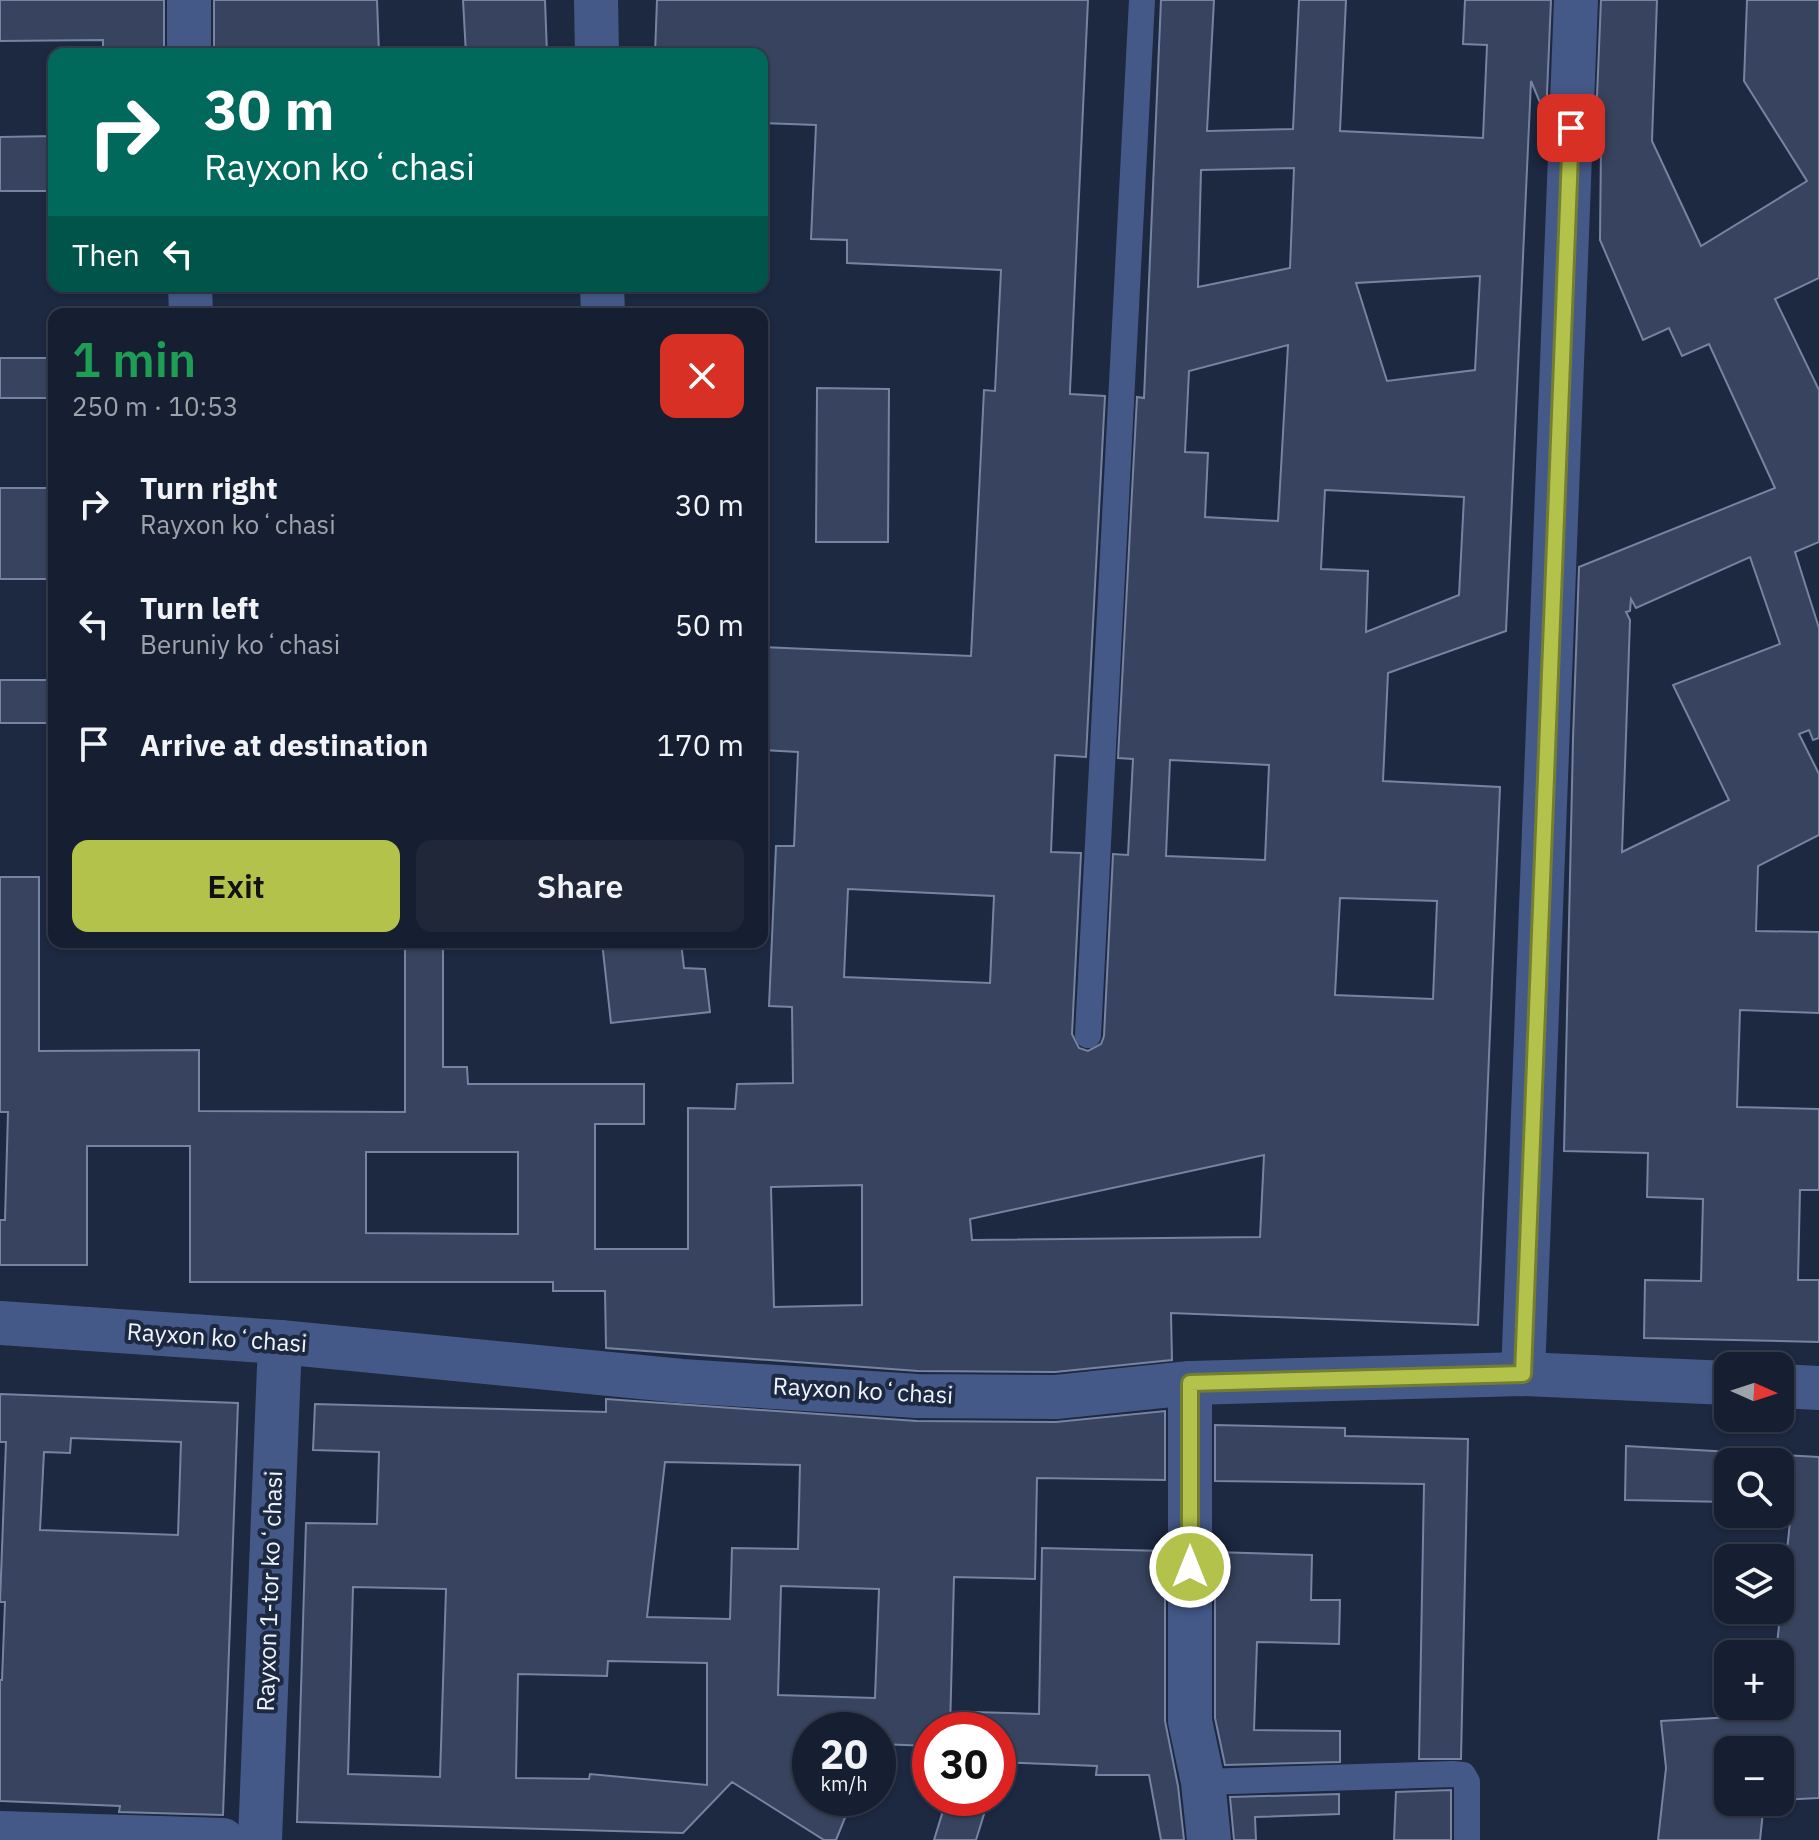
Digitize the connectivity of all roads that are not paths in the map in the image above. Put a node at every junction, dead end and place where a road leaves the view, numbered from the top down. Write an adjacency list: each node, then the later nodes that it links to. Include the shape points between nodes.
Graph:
1 (189, 0): 5 (street)
2 (596, 0): 6 (street)
3 (1142, 0): 7 (lane)
4 (1576, 0): 10 (street)
5 (189, 48)
6 (597, 48)
7 (1088, 1035)
8 (0, 1323): 9 (street, Rayxon koʻchasi)
9 (280, 1342): 12 (street, Rayxon koʻchasi, via 682,1381 917,1396 1056,1397); 18 (street, Rayxon 1-tor koʻchasi)
10 (1523, 1374): 11 (street, Rayxon koʻchasi); 12 (street, Rayxon koʻchasi)
11 (1714, 1382)
12 (1190, 1383): 15 (street, via 1190,1721)
13 (1794, 1387): 14 (street)
14 (1819, 1388)
15 (1203, 1782): 19 (street); 20 (lane, via 1463,1775)
16 (0, 1833): 17 (street)
17 (223, 1840)
18 (260, 1840)
19 (1209, 1840)
20 (1467, 1840)

